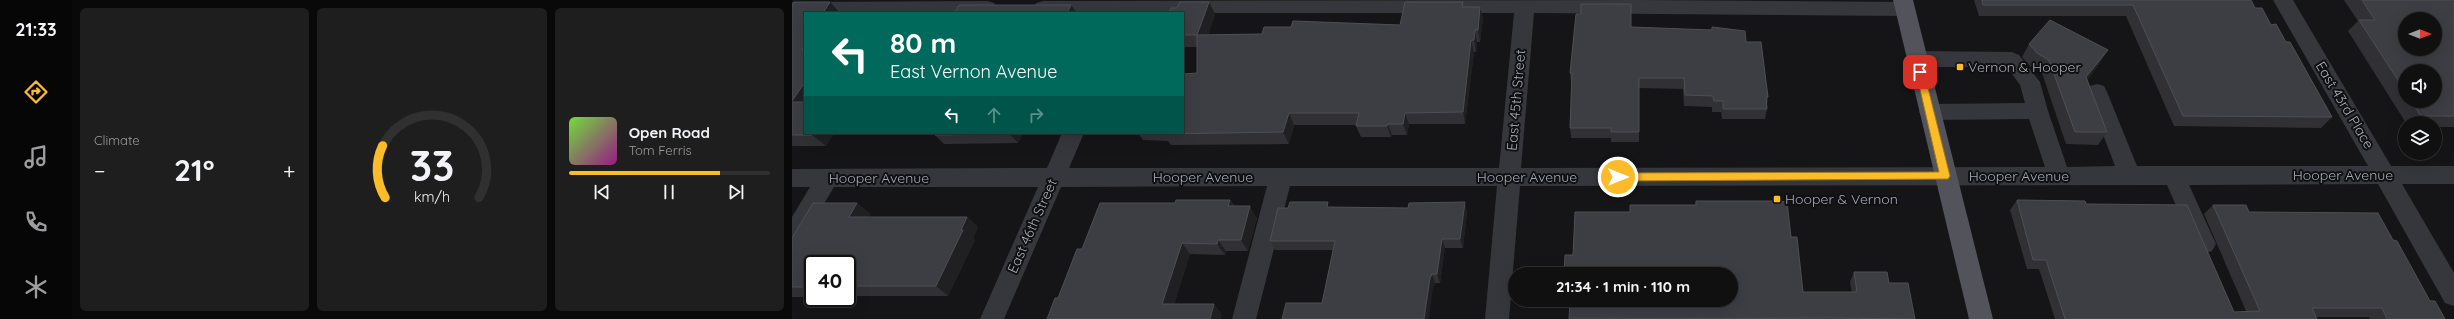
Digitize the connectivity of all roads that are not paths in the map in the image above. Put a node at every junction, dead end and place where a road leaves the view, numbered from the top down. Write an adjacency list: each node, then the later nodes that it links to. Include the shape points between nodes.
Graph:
1 (2283, 0): 13 (street, East 43rd Place)
2 (1525, 3): 3 (street); 4 (street); 20 (street, East 45th Street)
3 (1904, 5): 8 (main road)
4 (1129, 7): 6 (street)
5 (1003, 8): 7 (street)
6 (1027, 8)
7 (792, 9)
8 (1917, 59): 10 (street, via 2012,60 2030,82); 11 (main road)
9 (2097, 92): 17 (street)
10 (2037, 111): 11 (street); 16 (street)
11 (1930, 112): 15 (main road)
12 (1073, 134): 23 (street, East 46th Street)
13 (2387, 175): 14 (street, Hooper Avenue); 18 (street, Hooper Avenue); 26 (street, East 43rd Place)
14 (2454, 175)
15 (1945, 176): 16 (street, Hooper Avenue); 20 (street, Hooper Avenue); 30 (main road)
16 (2059, 176): 17 (street, Hooper Avenue)
17 (2130, 176): 18 (street, Hooper Avenue)
18 (2174, 176): 25 (street)
19 (1282, 177): 20 (street, Hooper Avenue); 23 (street, Hooper Avenue); 28 (street)
20 (1510, 177): 29 (street, East 45th Street)
21 (792, 178): 22 (street, Hooper Avenue)
22 (828, 178): 23 (street, Hooper Avenue); 24 (street)
23 (1053, 178): 27 (street, East 46th Street)
24 (792, 237)
25 (2211, 261)
26 (2454, 295)
27 (992, 319)
28 (1244, 319)
29 (1497, 319)
30 (1981, 319)

